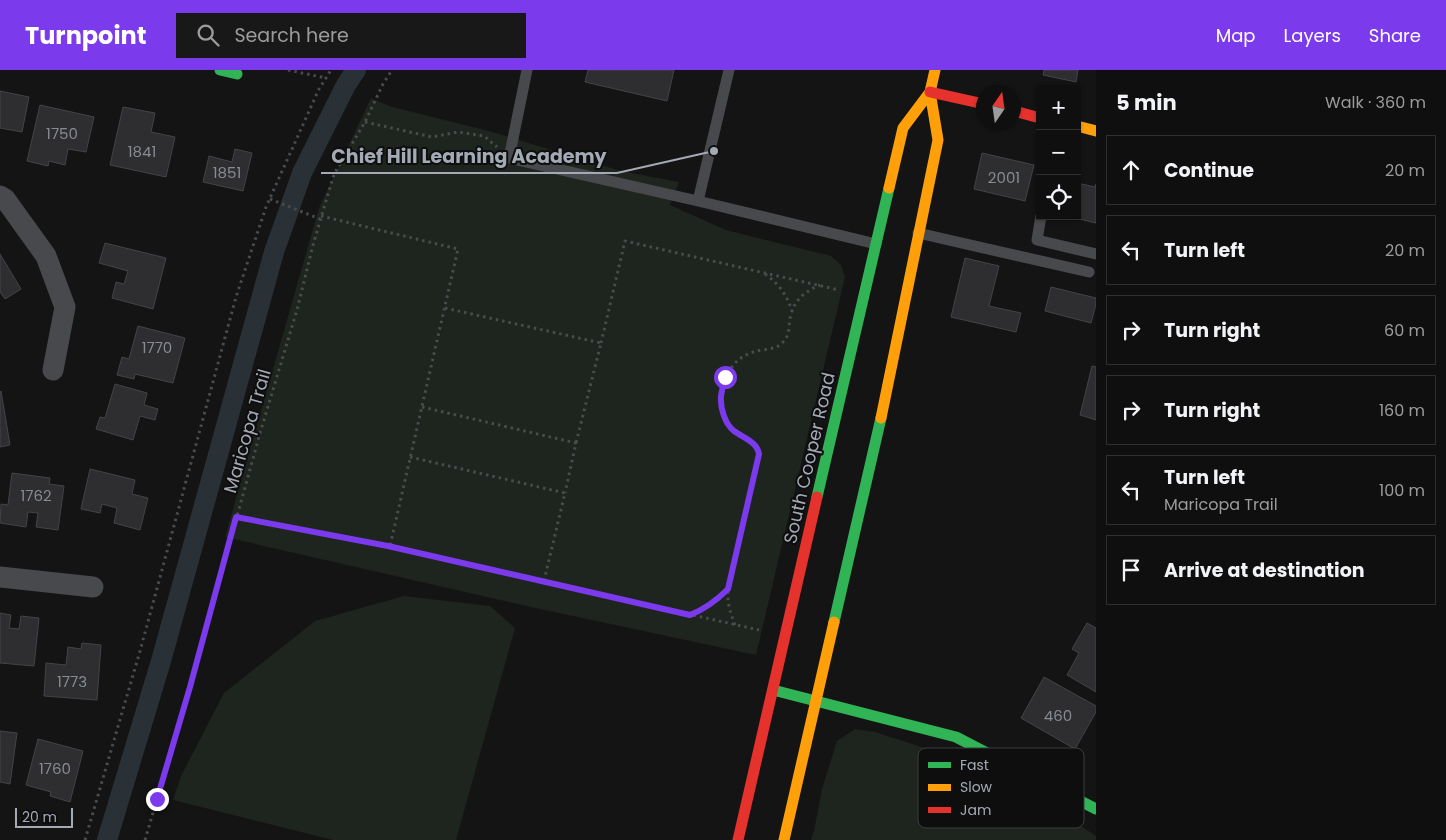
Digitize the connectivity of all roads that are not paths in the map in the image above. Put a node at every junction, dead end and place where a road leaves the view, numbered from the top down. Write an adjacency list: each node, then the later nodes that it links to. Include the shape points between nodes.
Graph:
1 (220, 70): 5 (main road)
2 (527, 70): 13 (lane, via 509,158)
3 (729, 70): 13 (lane)
4 (936, 70): 6 (main road, South Cooper Road)
5 (237, 74)
6 (930, 92): 7 (main road); 15 (main road, South Cooper Road, via 938,140); 16 (main road, South Cooper Road, via 903,128)
7 (976, 102)
8 (1021, 113): 9 (main road)
9 (1036, 117)
10 (1081, 127): 11 (main road)
11 (1096, 131)
12 (0, 196): 19 (street, via 46,256 65,307)
13 (698, 201): 16 (lane)
14 (1041, 220): 17 (lane, via 1037,240)
15 (918, 233): 18 (lane); 23 (main road, South Cooper Road, via 910,251 901,323)
16 (881, 245): 22 (main road, South Cooper Road)
17 (1096, 254)
18 (1089, 272)
19 (53, 370)
20 (0, 577): 21 (street)
21 (93, 587)
22 (773, 690): 23 (main road); 25 (main road, South Cooper Road)
23 (816, 701): 24 (main road, via 956,737); 26 (main road, South Cooper Road)
24 (978, 748)
25 (738, 840)
26 (784, 840)

